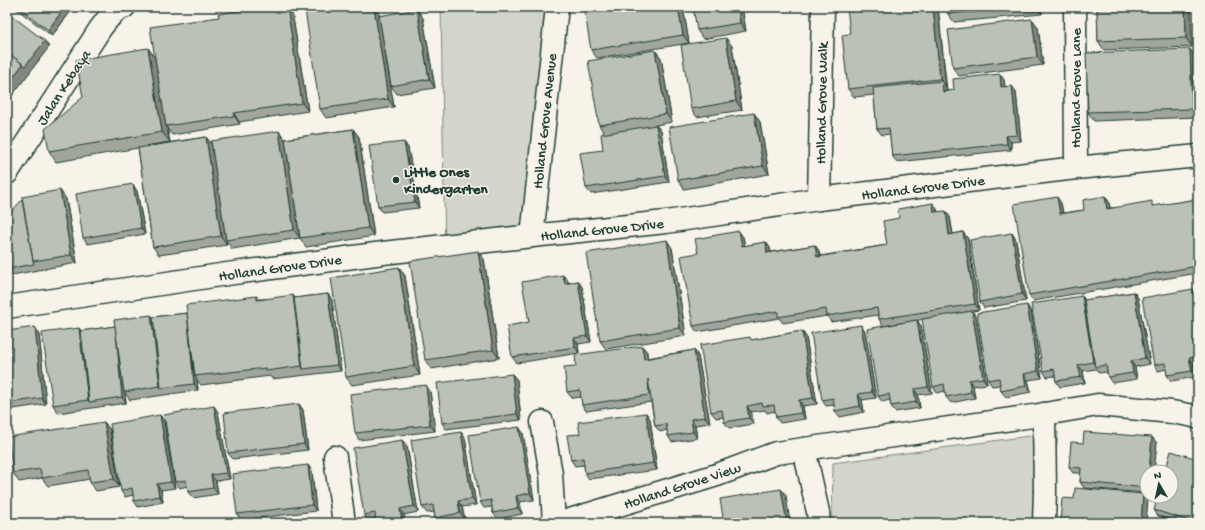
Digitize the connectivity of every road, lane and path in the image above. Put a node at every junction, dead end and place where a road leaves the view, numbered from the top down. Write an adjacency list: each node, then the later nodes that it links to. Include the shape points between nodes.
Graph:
1 (124, 7): 7 (street, Jalan Kebaya, via 118,9 100,29)
2 (557, 7): 9 (street, Holland Grove Avenue)
3 (823, 7): 8 (street, Holland Grove Walk)
4 (1075, 7): 6 (street, Holland Grove Lane)
5 (1198, 156): 6 (street, Holland Grove Drive)
6 (1076, 168): 8 (street, Holland Grove Drive)
7 (7, 173)
8 (819, 199): 9 (street, Holland Grove Drive, via 666,222)
9 (532, 236): 10 (street, Holland Grove Drive, via 227,274)
10 (7, 307)
11 (1044, 414): 12 (street, Holland Grove View, via 1098,405 1172,412); 14 (street, Holland Grove View); 20 (street)
12 (1198, 418)
13 (542, 422): 17 (street, via 551,474)
14 (804, 448): 18 (street, Holland Grove View, via 776,453 717,475); 19 (street)
15 (335, 457): 16 (street)
16 (344, 523)
17 (554, 523)
18 (560, 523)
19 (819, 523)
20 (1044, 523)

